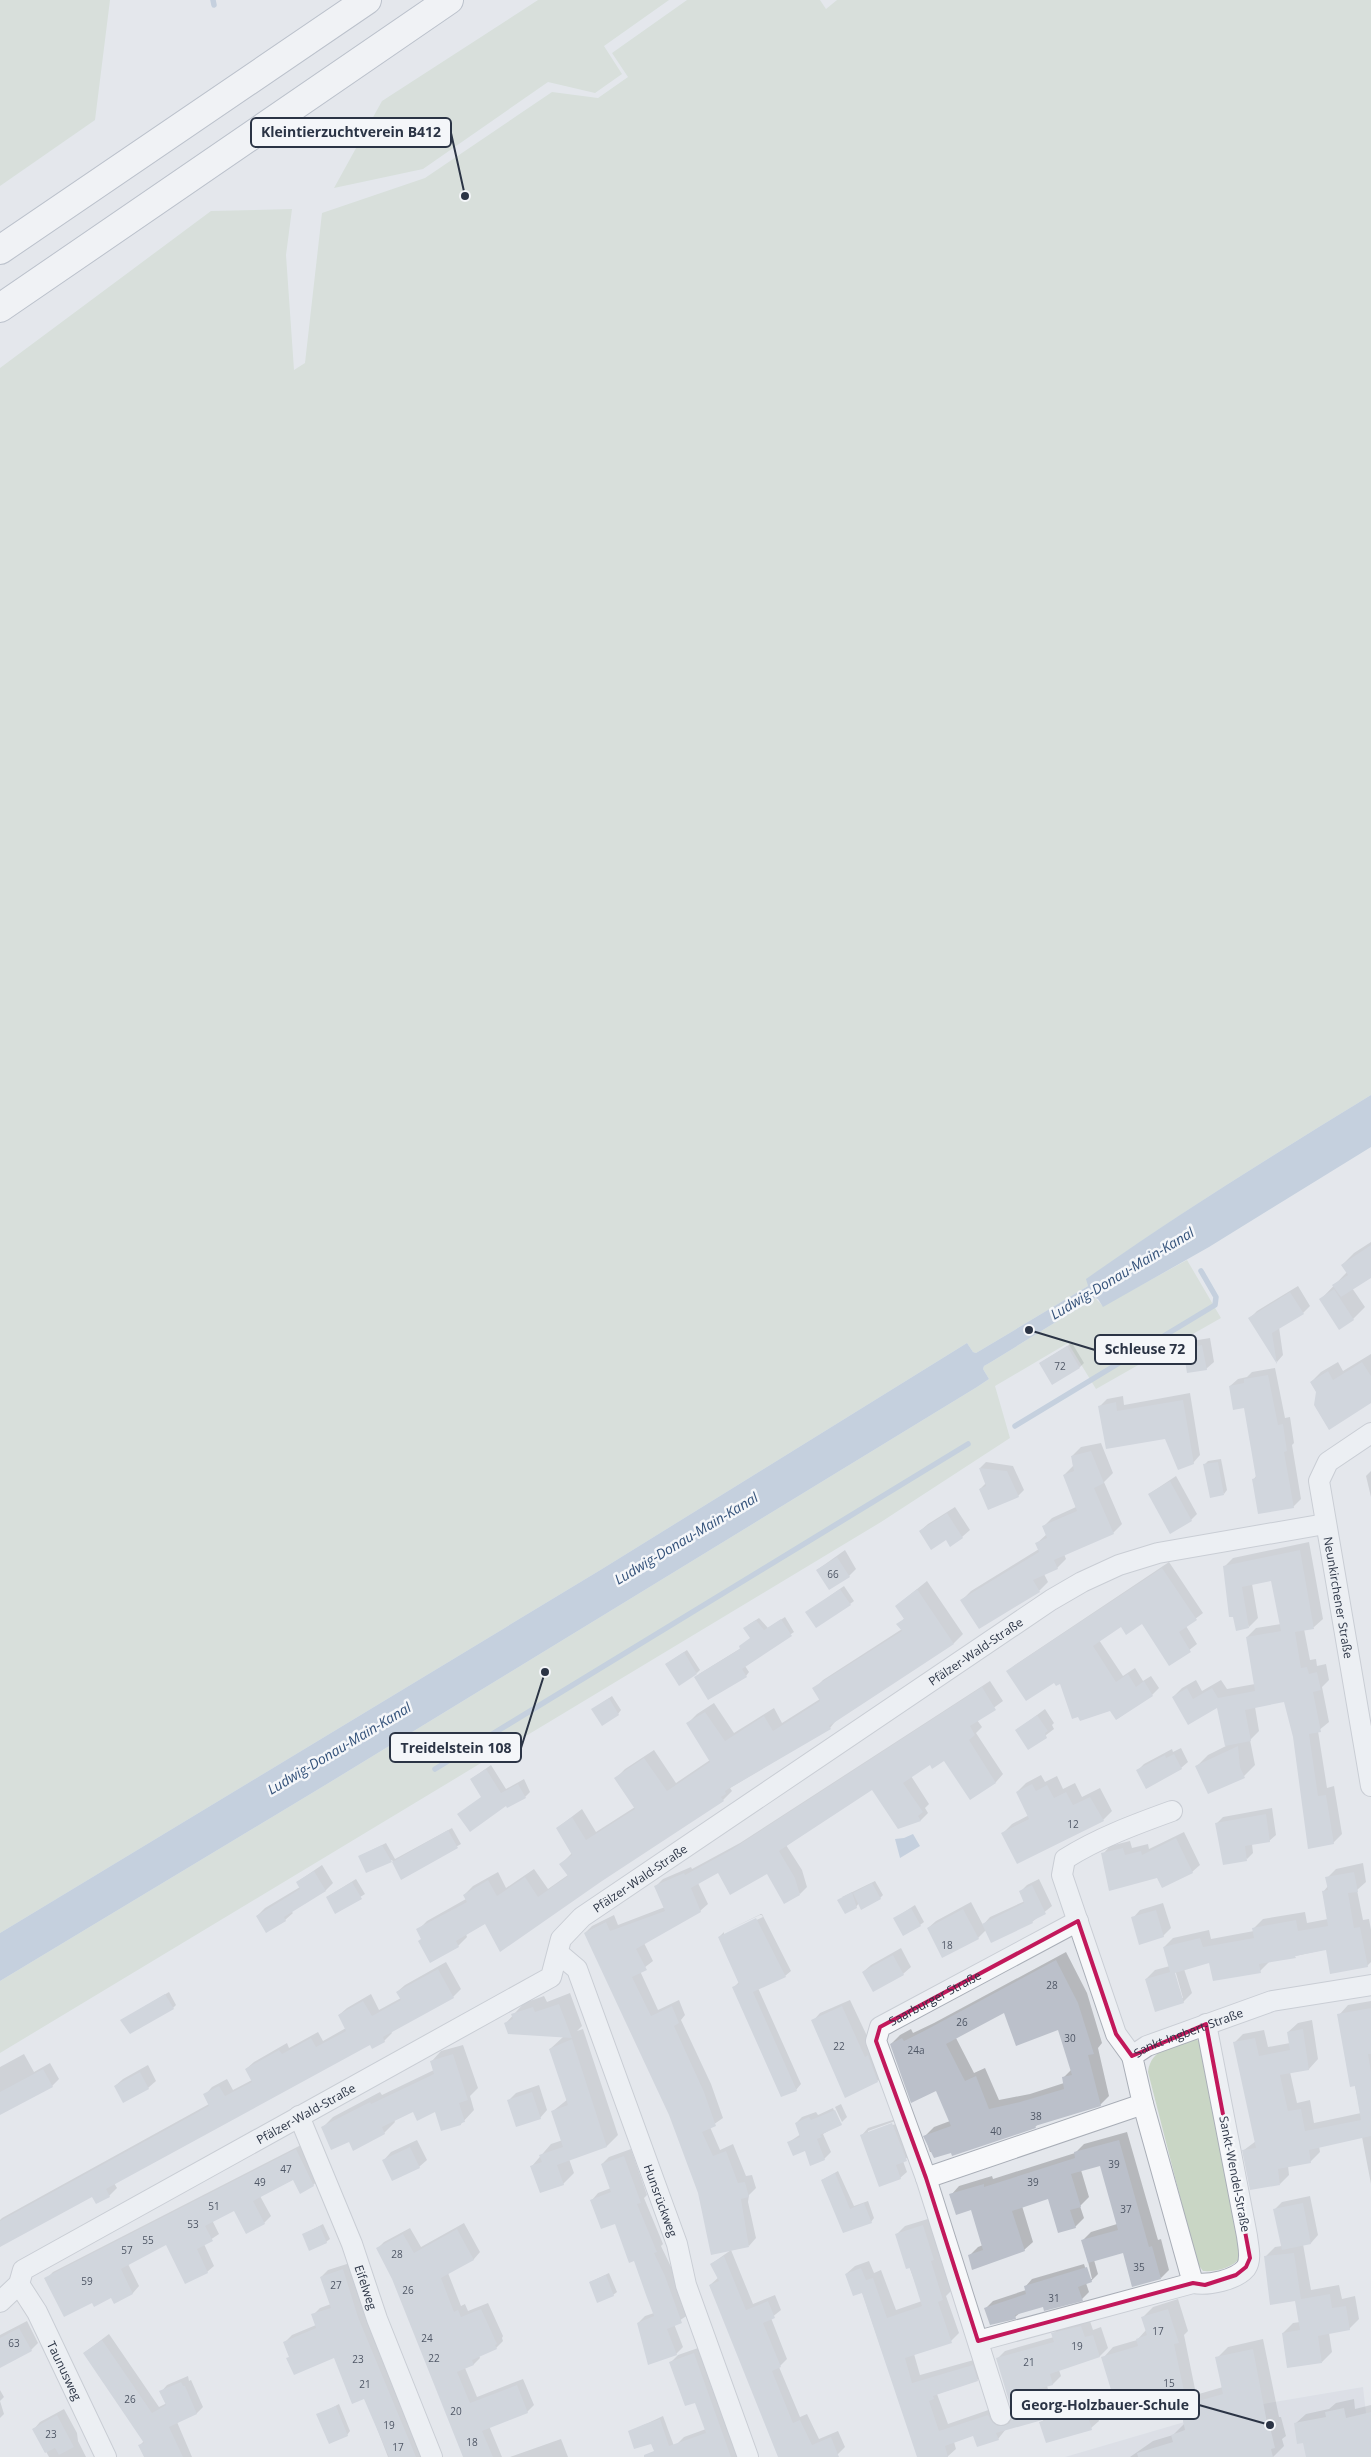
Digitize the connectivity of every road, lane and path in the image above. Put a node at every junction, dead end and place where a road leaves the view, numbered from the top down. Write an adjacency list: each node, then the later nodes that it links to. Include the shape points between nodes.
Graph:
1 (367, 0): 3 (highway)
2 (449, 0): 4 (highway)
3 (0, 250)
4 (0, 308)
5 (1371, 1432): 6 (street, Neunkirchener Straße, via 1328,1462 1319,1481)
6 (1325, 1524): 7 (street, Neunkirchener Straße); 10 (street, Pfälzer-Wald-Straße, via 1158,1553 1119,1564 1082,1582 1050,1600 582,1918 561,1939)
7 (1371, 1786)
8 (1172, 1811): 9 (street, via 1135,1824 1065,1859 1062,1875)
9 (1078, 1921): 13 (street, via 1116,2034); 16 (street, Saarburger Straße, via 880,2027 876,2041)
10 (558, 1953): 15 (street, Pfälzer-Wald-Straße, via 550,1977 536,1986); 24 (street, Hunsrückweg, via 577,1969 677,2244 686,2285)
11 (1371, 1985): 12 (street, Sankt-Ingbert-Straße, via 1272,2001)
12 (1206, 2024): 13 (street, Sankt-Ingbert-Straße, via 1147,2046); 17 (street, Sankt-Wendel-Straße, via 1250,2258 1246,2268 1236,2275 1205,2285)
13 (1132, 2056): 14 (street, Sankt-Ingbert-Straße)
14 (1143, 2104): 16 (street); 17 (street)
15 (299, 2116): 18 (street, Pfälzer-Wald-Straße, via 24,2270); 23 (street, Eifelweg, via 352,2244 377,2320)
16 (926, 2178): 20 (street)
17 (1193, 2283): 20 (street, Sankt-Wendel-Straße)
18 (19, 2284): 19 (street, Pfälzer-Wald-Straße); 22 (street, Taunusweg, via 37,2312)
19 (0, 2302)
20 (978, 2341): 21 (street)
21 (1001, 2414)
22 (106, 2457)
23 (432, 2457)
24 (748, 2457)

